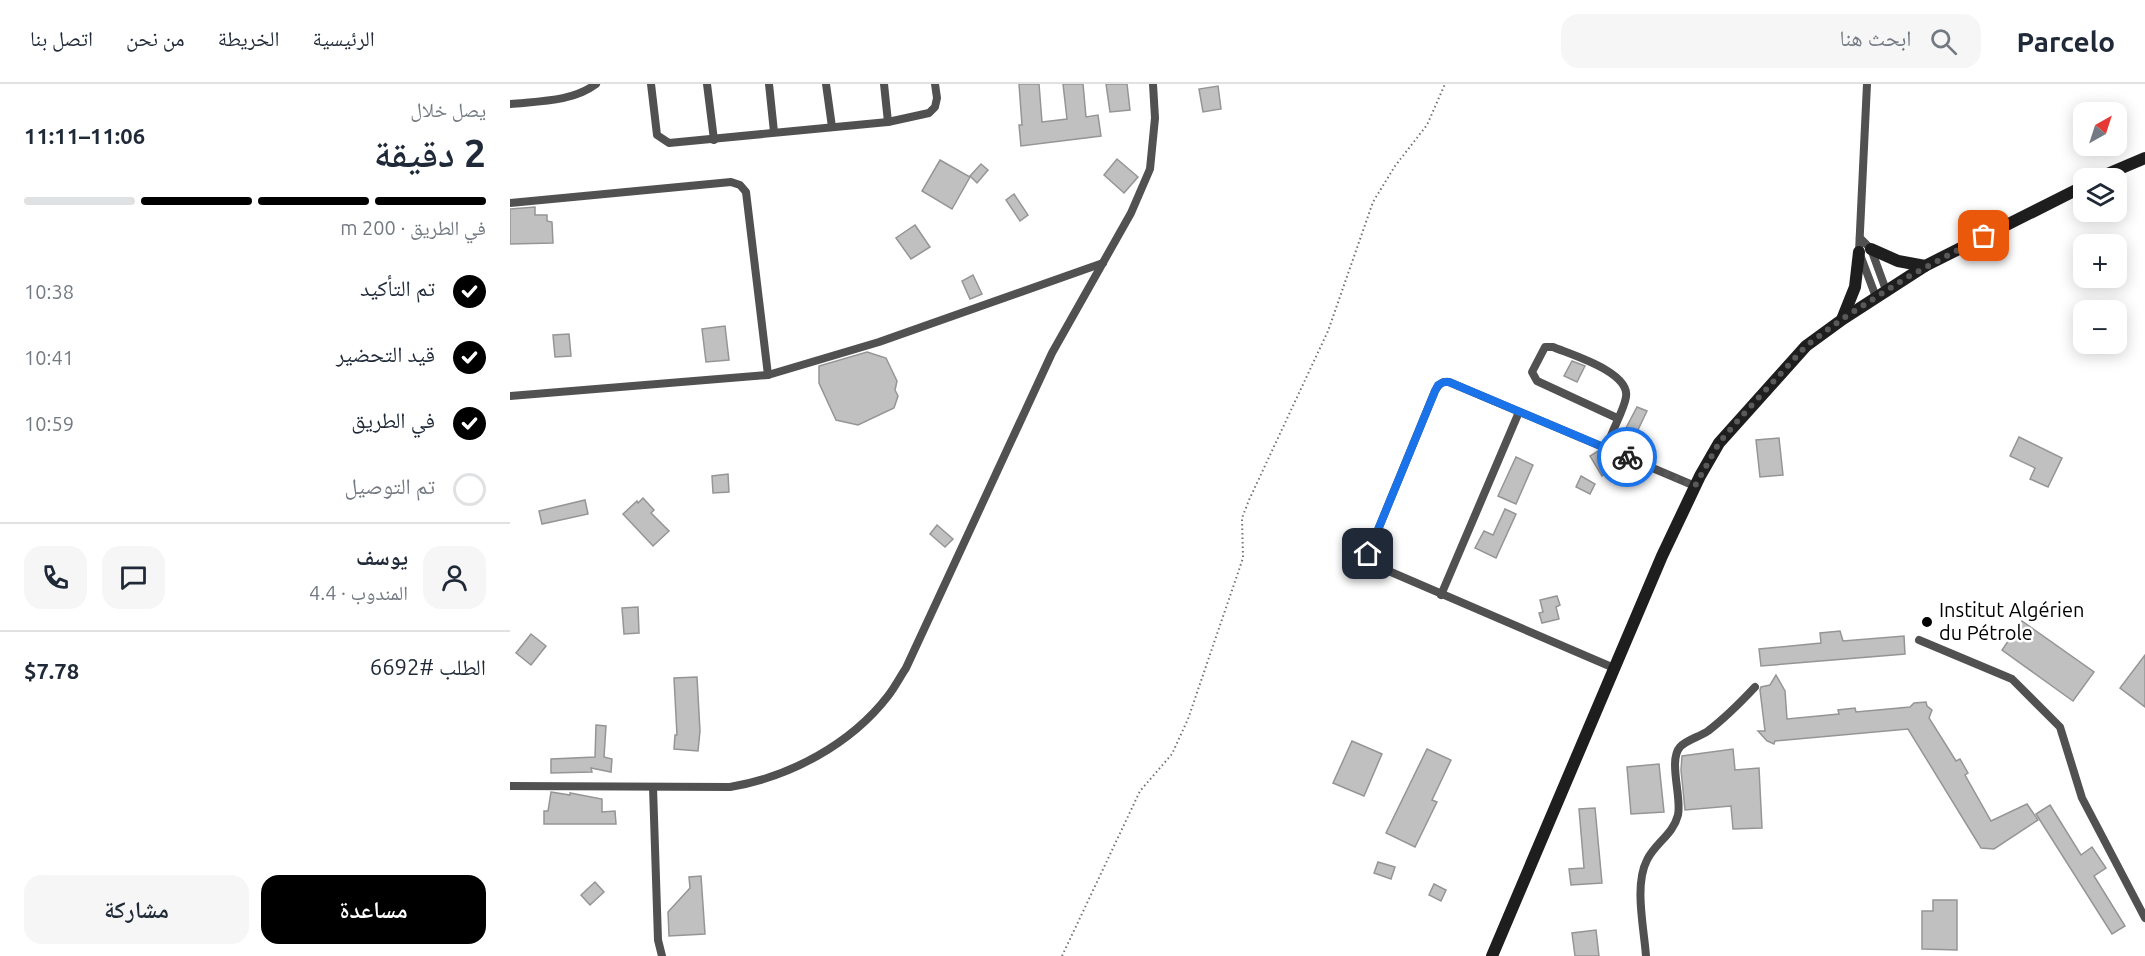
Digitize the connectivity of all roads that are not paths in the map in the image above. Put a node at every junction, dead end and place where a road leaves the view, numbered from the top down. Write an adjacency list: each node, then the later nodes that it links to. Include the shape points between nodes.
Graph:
1 (596, 84): 10 (lane, via 583,94)
2 (651, 84): 14 (lane, via 657,135 661,139 669,143)
3 (707, 84): 14 (lane)
4 (769, 84): 13 (lane)
5 (826, 84): 12 (lane)
6 (884, 84): 11 (lane)
7 (935, 84): 11 (lane, via 935,107 929,113)
8 (1153, 84): 21 (lane, via 1155,118 1150,168)
9 (1867, 84): 19 (lane)
10 (510, 105)
11 (888, 123): 12 (lane)
12 (832, 127): 13 (lane)
13 (774, 132): 14 (lane)
14 (714, 140)
15 (2145, 158): 16 (main road)
16 (2122, 168)
17 (2073, 192): 22 (main road)
18 (510, 203): 25 (lane, via 740,185 746,192)
19 (1860, 238): 20 (lane); 20 (lane)
20 (1865, 251): 22 (main road); 23 (lane); 23 (lane); 24 (main road)
21 (1103, 263): 25 (lane, via 879,342); 36 (lane, via 1052,352 906,668 888,696 845,737 813,759 779,774 730,787)
22 (1925, 266): 23 (main road)
23 (1881, 293): 24 (main road)
24 (1842, 319): 30 (main road, via 1806,346 1741,417 1719,443)
25 (768, 375): 26 (lane)
26 (510, 396)
27 (1519, 412): 29 (lane); 31 (lane); 31 (lane, via 1449,382 1438,385 1435,391 1367,559 1374,567)
28 (1617, 418): 28 (lane, via 1537,381 1532,372 1545,347 1553,346 1614,374 1626,397); 29 (lane)
29 (1606, 448): 30 (lane)
30 (1695, 486): 33 (main road)
31 (1441, 595): 33 (lane)
32 (1919, 639): 37 (lane, via 2012,680 2060,727 2082,798)
33 (1614, 668): 39 (main road)
34 (1755, 687): 40 (lane, via 1707,732 1678,750 1677,816 1671,832 1647,859 1640,878)
35 (510, 786): 36 (lane)
36 (653, 787): 38 (lane, via 658,940)
37 (2145, 918)
38 (662, 956)
39 (1492, 956)
40 (1646, 956)

